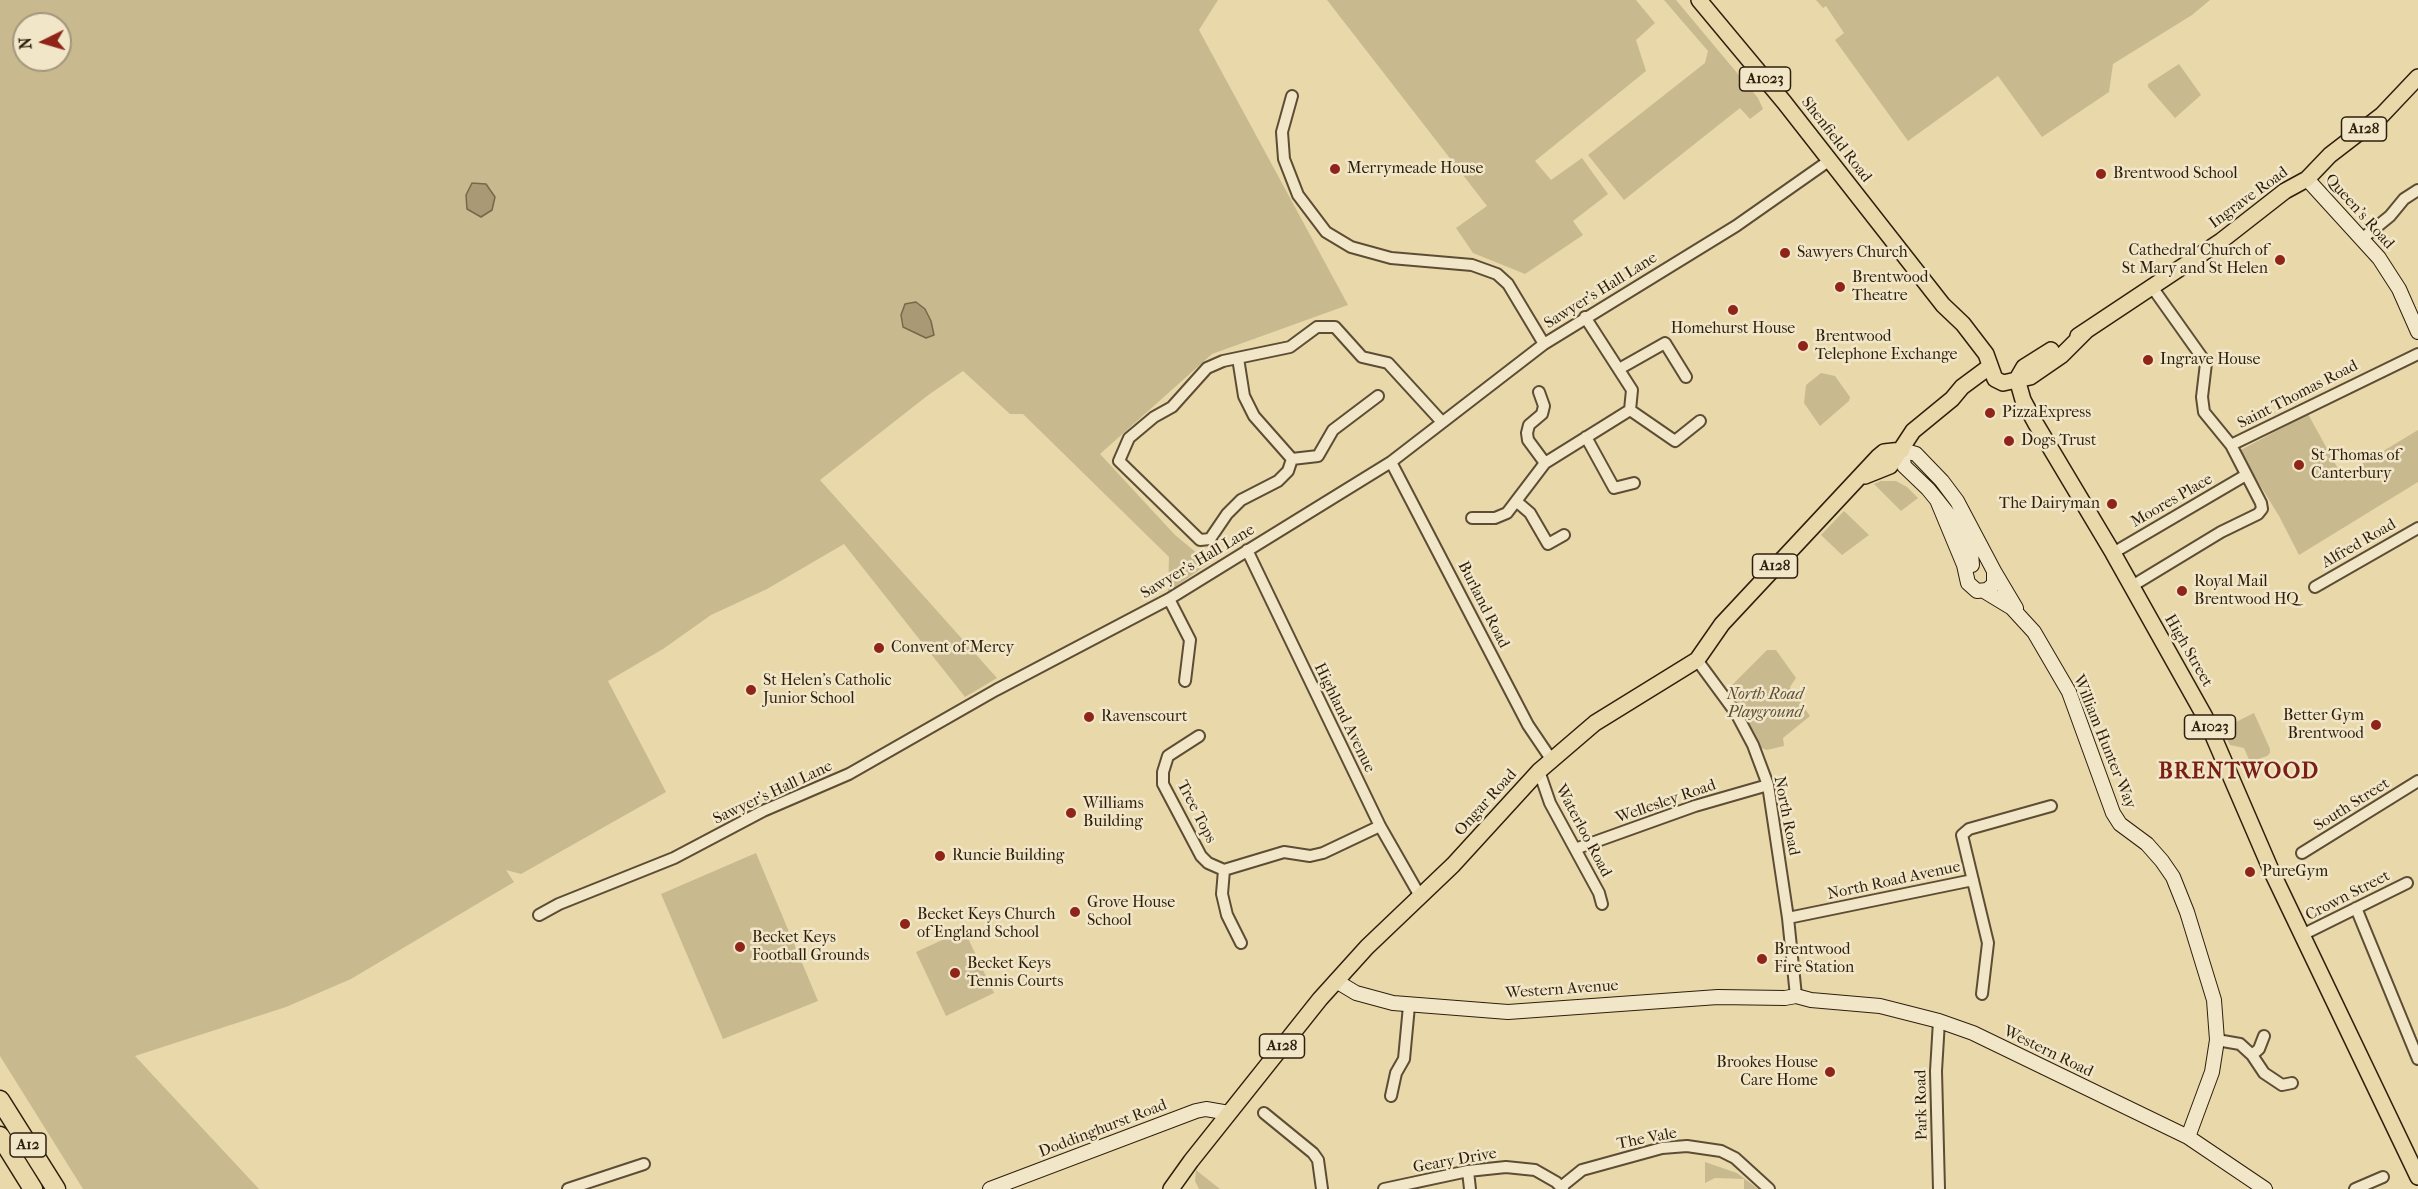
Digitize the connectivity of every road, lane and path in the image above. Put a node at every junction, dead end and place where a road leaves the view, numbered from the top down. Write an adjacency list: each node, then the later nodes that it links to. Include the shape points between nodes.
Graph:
1 (1699, 0): 4 (main road, Shenfield Road / A1023)
2 (2418, 77): 5 (main road, Ingrave Road / A128, via 2382,115 2330,155)
3 (1292, 96): 11 (street, via 1282,132 1284,159 1299,195 1326,232 1351,247 1392,258 1472,265 1497,274 1508,284)
4 (1830, 160): 9 (street, Sawyer's Hall Lane, via 1736,226); 14 (main road, Shenfield Road / A1023, via 1942,305 1956,316 1986,354)
5 (2307, 179): 7 (street, Queen's Road); 8 (main road, Ingrave Road / A128, via 2284,191 2221,241)
6 (2418, 190): 7 (street)
7 (2363, 238): 10 (street, Queen's Road, via 2395,282)
8 (2152, 287): 17 (main road, Ingrave Road / A128, via 2025,367); 24 (street, via 2206,363 2203,407)
9 (1585, 317): 11 (street, Sawyer's Hall Lane); 15 (street)
10 (2418, 332)
11 (1544, 344): 22 (street, Sawyer's Hall Lane)
12 (2418, 354): 24 (street, Saint Thomas Road)
13 (1238, 358): 22 (street, via 1290,347 1317,327 1335,327 1362,357 1388,363); 26 (street, via 1244,396 1254,416); 26 (street, via 1207,368 1172,407 1129,438 1119,461 1200,540 1210,539 1241,500 1278,480 1288,471)
14 (1981, 367): 17 (main road, via 2001,369); 25 (main road, via 1980,384 1952,399 1912,431)
15 (1619, 369): 16 (street, via 1665,343); 20 (street, via 1632,390)
16 (1686, 377)
17 (2017, 379): 36 (main road, High Street / A1023, via 2036,424)
18 (1539, 392): 28 (street, via 1544,406 1542,414 1529,425 1527,433)
19 (1378, 396): 26 (street, via 1333,430 1318,456)
20 (1630, 410): 21 (street, via 1675,441); 23 (street)
21 (1700, 421)
22 (1442, 422): 27 (street, Sawyer's Hall Lane)
23 (1586, 437): 28 (street); 30 (street, via 1614,488)
24 (2231, 445): 29 (street, Saint Thomas Road)
25 (1902, 450): 37 (street, William Hunter Way, via 1916,454 1949,490); 38 (street, via 1904,466 1937,500 1969,547); 44 (main road, Ongar Road / A128, via 1884,452 1722,624)
26 (1292, 459)
27 (1391, 462): 35 (street, Sawyer's Hall Lane); 47 (street, Burland Road, via 1528,725)
28 (1545, 463): 31 (street)
29 (2246, 475): 36 (street, Moores Place); 39 (street, Saint Thomas Road, via 2261,502 2260,512)
30 (1634, 483)
31 (1516, 501): 32 (street, via 1496,518); 34 (street, via 1530,513 1548,544)
32 (1472, 518)
33 (2418, 528): 40 (street, Alfred Road)
34 (1564, 535)
35 (1246, 550): 42 (street, Sawyer's Hall Lane); 52 (street, Highland Avenue)
36 (2113, 553): 39 (main road, High Street / A1023)
37 (1993, 569): 38 (street, via 1981,562); 41 (street, via 1994,584); 43 (street, William Hunter Way)
38 (1969, 570): 41 (street, via 1971,587)
39 (2132, 586): 63 (main road, High Street / A1023, via 2212,733)
40 (2315, 587)
41 (1984, 591): 43 (street, William Hunter Way, via 2005,602)
42 (1169, 599): 45 (street, via 1190,640); 61 (street, Sawyer's Hall Lane, via 996,690 849,774 674,858)
43 (2026, 622): 71 (street, William Hunter Way, via 2068,692 2113,813 2120,824 2147,844 2173,877 2214,1000)
44 (1697, 660): 47 (main road, Ongar Road / A128, via 1595,723); 50 (street, North Road, via 1736,713)
45 (1185, 681)
46 (1199, 736): 55 (street, Tree Tops, via 1168,756 1163,784 1201,856)
47 (1551, 759): 48 (main road, Ongar Road / A128)
48 (1539, 771): 53 (street, Waterloo Road, via 1550,803); 58 (main road, Ongar Road / A128)
49 (2418, 781): 54 (street, South Street)
50 (1768, 785): 53 (street, Wellesley Road, via 1695,806); 62 (street, North Road)
51 (2051, 806): 56 (street, North Road Avenue, via 1965,830 1962,835)
52 (1380, 826): 55 (street, via 1323,853 1310,856 1284,852); 58 (street, Highland Avenue)
53 (1575, 849): 59 (street, Waterloo Road)
54 (2302, 853)
55 (1224, 870): 64 (street, via 1222,894)
56 (1973, 880): 62 (street, North Road Avenue); 66 (street, via 1988,947)
57 (2407, 883): 60 (street, Crown Street)
58 (1420, 896): 65 (main road, Ongar Road / A128)
59 (1602, 904)
60 (2356, 908): 63 (street, Crown Street); 73 (street)
61 (539, 915)
62 (1788, 918): 67 (street, North Road)
63 (2302, 935): 84 (main road, High Street / A1023)
64 (1241, 944)
65 (1336, 981): 68 (street, Western Avenue, via 1364,996); 77 (main road, Ongar Road / A128)
66 (1982, 994)
67 (1796, 996): 68 (street, Western Avenue, via 1694,997 1521,1012); 69 (street, Western Road, via 1880,1006)
68 (1409, 1006): 75 (street, via 1404,1059)
69 (1939, 1021): 80 (street, Western Road, via 1973,1033); 95 (street, Park Road)
70 (2264, 1036): 72 (street)
71 (2217, 1040): 72 (street, via 2233,1041); 80 (street, William Hunter Way, via 2212,1072)
72 (2252, 1055): 74 (street, via 2264,1073 2282,1085)
73 (2418, 1059)
74 (2292, 1083)
75 (1390, 1096)
76 (0, 1100): 88 (highway, A12)
77 (1229, 1113): 85 (main road, Ongar Road / A128); 90 (street, Doddinghurst Road, via 1196,1111)
78 (1264, 1113): 91 (street, via 1313,1153 1318,1160)
79 (0, 1136): 87 (highway, A12)
80 (2188, 1137): 96 (street, Western Road)
81 (644, 1164): 89 (street)
82 (1468, 1171): 86 (street, Geary Drive, via 1522,1168 1545,1175); 92 (street, Geary Drive); 93 (street)
83 (2383, 1177): 97 (street)
84 (2418, 1177)
85 (1175, 1188)
86 (1562, 1188): 94 (street, The Vale, via 1582,1170 1662,1148 1687,1146 1721,1151 1735,1158)
87 (33, 1189)
88 (56, 1189)
89 (568, 1189)
90 (990, 1189)
91 (1322, 1189)
92 (1384, 1189)
93 (1470, 1189)
94 (1769, 1189)
95 (1939, 1189)
96 (2265, 1189)
97 (2355, 1189)

